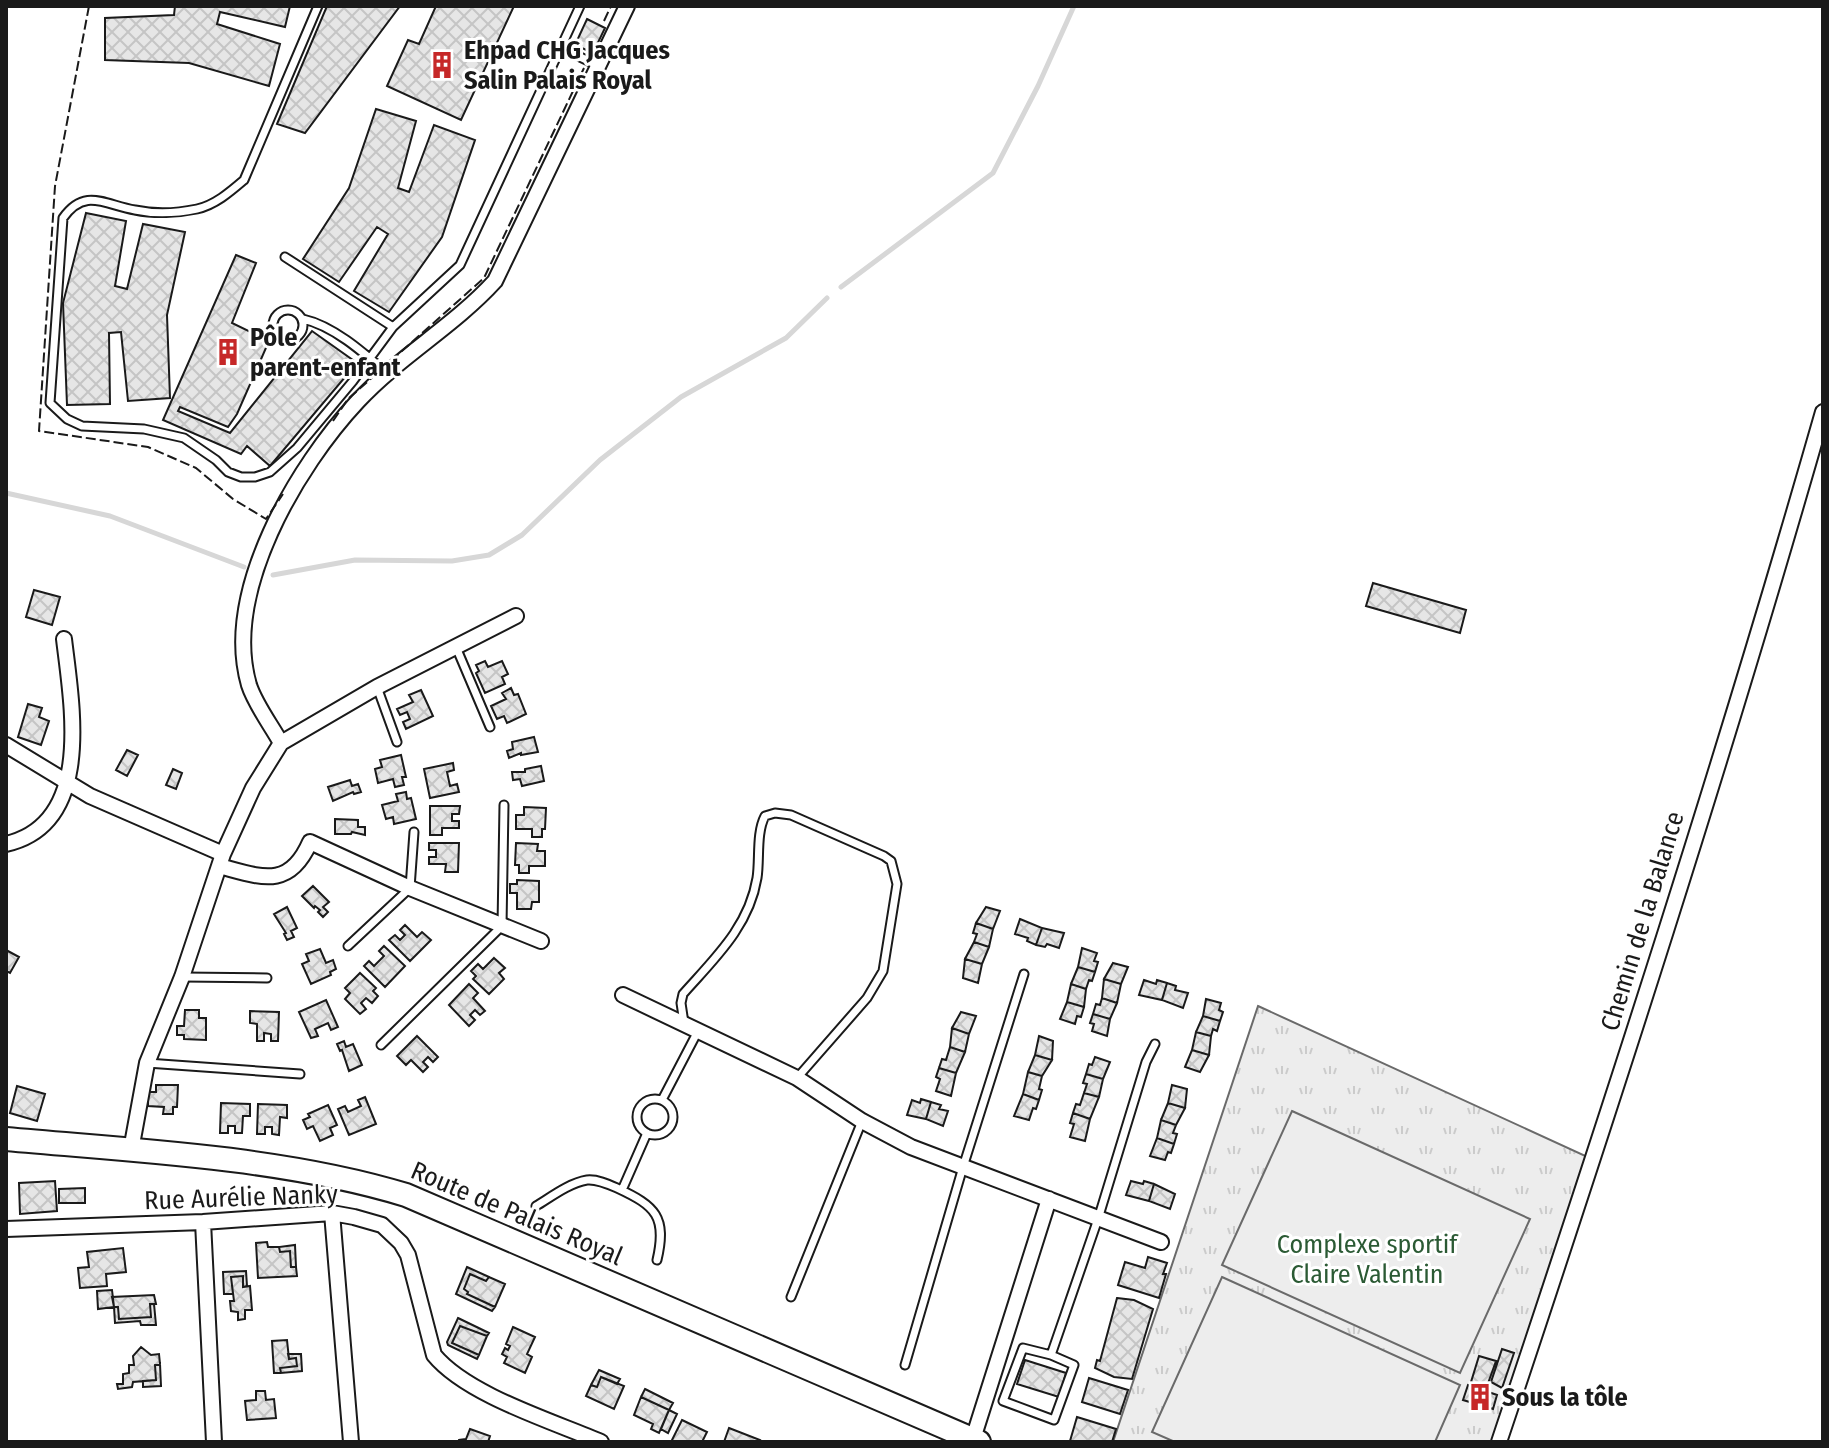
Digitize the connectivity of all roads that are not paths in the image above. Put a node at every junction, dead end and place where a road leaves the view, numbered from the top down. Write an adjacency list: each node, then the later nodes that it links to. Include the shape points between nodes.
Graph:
1 (318, 6): 9 (lane, via 244,180 225,196 199,209 166,212 85,200 72,205 63,218 50,403 82,426 144,429 184,438 228,472 255,477 270,472 297,448)
2 (580, 6): 4 (lane)
3 (627, 6): 5 (street)
4 (561, 48): 5 (lane); 8 (lane, via 460,265)
5 (599, 66): 10 (street, via 495,281)
6 (285, 257): 8 (lane)
7 (303, 319): 7 (lane, via 286,310 275,317 274,331 283,340 297,338); 9 (lane)
8 (393, 327): 9 (lane)
9 (370, 358): 10 (lane)
10 (388, 374): 18 (street, via 358,400 323,444 281,509 259,559 241,635 250,686)
11 (1823, 412): 62 (street, Chemin de la Balance, via 1585,1185)
12 (516, 616): 14 (street)
13 (64, 639): 20 (street, via 72,708)
14 (456, 647): 15 (street); 16 (lane)
15 (377, 687): 17 (lane); 18 (street)
16 (490, 727)
17 (397, 742)
18 (281, 743): 24 (street, via 253,788)
19 (6, 745): 20 (street)
20 (68, 784): 23 (street, via 51,819); 24 (street)
21 (504, 805): 26 (lane)
22 (414, 832): 25 (lane)
23 (6, 844)
24 (221, 860): 25 (street, via 262,878 276,876 291,871 310,842); 30 (street)
25 (410, 888): 26 (street); 28 (lane)
26 (502, 926): 27 (street); 36 (lane)
27 (541, 941)
28 (348, 946)
29 (1024, 974): 45 (lane)
30 (182, 977): 31 (lane); 37 (street)
31 (267, 978)
32 (623, 995): 33 (street)
33 (684, 1023): 34 (street); 39 (lane, via 683,994 745,918 757,880 765,816 791,815 884,856 891,861 897,884 883,971 867,998)
34 (699, 1030): 39 (street); 40 (lane)
35 (1155, 1044): 50 (lane)
36 (381, 1045)
37 (147, 1063): 38 (lane); 44 (street)
38 (300, 1074)
39 (797, 1078): 41 (street)
40 (662, 1100): 42 (lane, via 653,1098 639,1109 637,1118); 42 (lane, via 674,1115 672,1124 666,1132)
41 (862, 1121): 45 (street); 55 (lane)
42 (647, 1133): 46 (lane)
43 (6, 1139): 44 (main road, Route de Palais Royal)
44 (131, 1150): 58 (main road, Route de Palais Royal, via 354,1179 406,1195)
45 (963, 1167): 47 (street); 57 (lane)
46 (622, 1190): 48 (lane, via 589,1180); 54 (lane, via 657,1215 662,1237)
47 (1049, 1199): 50 (street); 58 (street)
48 (536, 1206)
49 (332, 1213): 51 (street, Rue Aurélie Nanky); 60 (street); 61 (street, Rue Aurélie Nanky, via 382,1225 401,1243 434,1355 455,1377)
50 (1098, 1219): 53 (street); 56 (lane)
51 (203, 1222): 52 (street, Rue Aurélie Nanky); 59 (street)
52 (6, 1229)
53 (1161, 1242)
54 (657, 1260)
55 (791, 1297)
56 (1051, 1355): 56 (lane, via 1074,1365 1054,1420 1003,1401 1023,1348)
57 (905, 1365)
58 (975, 1441)
59 (214, 1442)
60 (351, 1442)
61 (601, 1442)
62 (1499, 1442)

